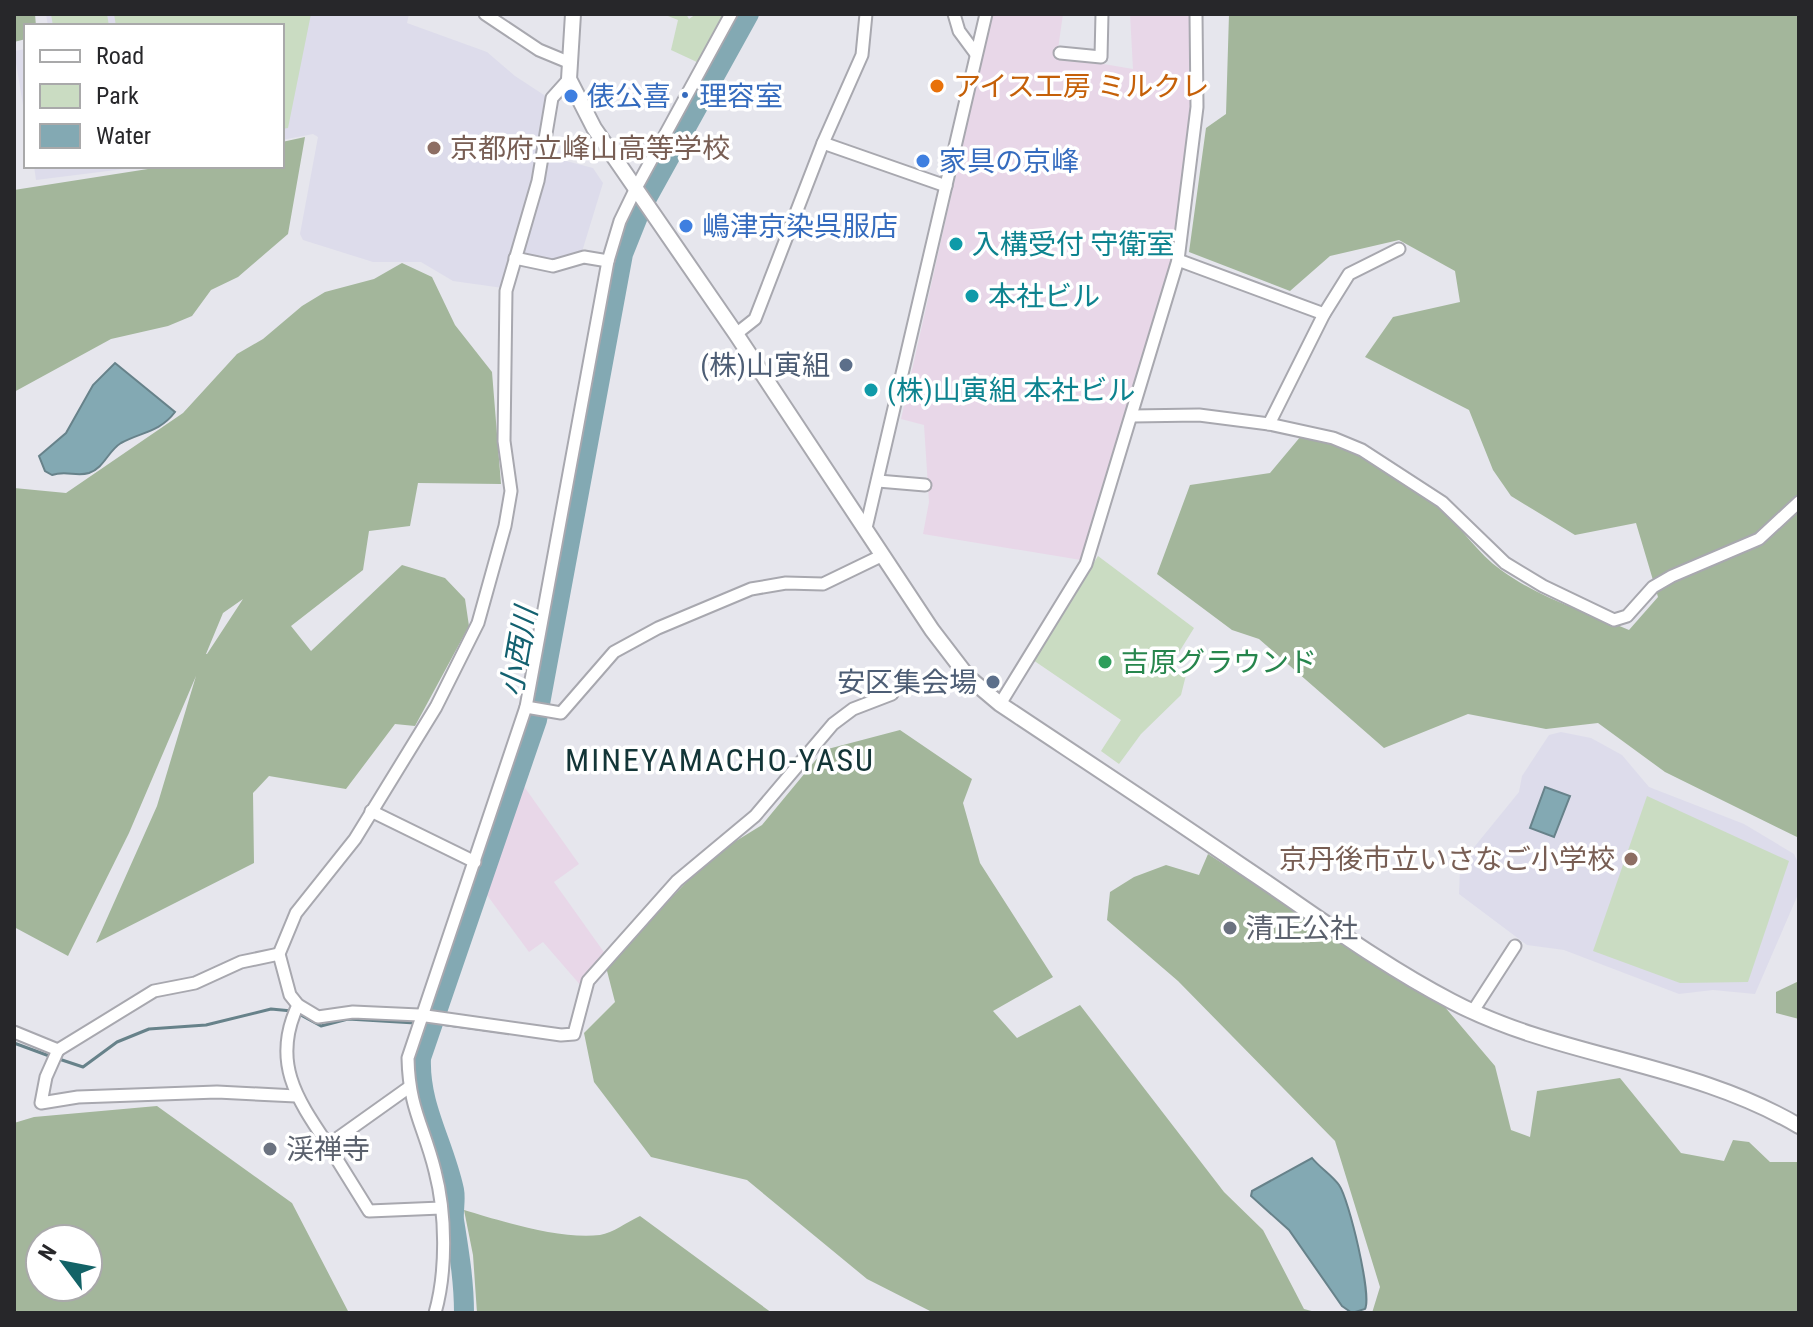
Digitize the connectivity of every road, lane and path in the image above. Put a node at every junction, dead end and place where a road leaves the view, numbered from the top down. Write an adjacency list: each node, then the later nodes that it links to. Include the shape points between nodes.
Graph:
1 (573, 14): 11 (street)
2 (731, 14): 15 (street)
3 (866, 14): 13 (street, via 862,55)
4 (954, 14): 10 (street)
5 (986, 14): 10 (street)
6 (1102, 14): 9 (street, via 1101,57)
7 (1196, 14): 18 (street, via 1197,107)
8 (491, 17): 11 (street, via 539,50)
9 (1060, 53)
10 (976, 54): 14 (street)
11 (568, 62): 12 (street)
12 (569, 79): 15 (street, via 594,128); 17 (street, via 552,98 538,181)
13 (823, 143): 14 (street); 21 (street, via 755,319)
14 (946, 186): 24 (street)
15 (636, 188): 19 (street); 21 (street)
16 (1399, 249): 20 (street, via 1349,274)
17 (515, 258): 19 (street, via 553,266 584,257); 32 (street, via 506,291 504,441 511,491 505,526 478,623 459,665)
18 (1178, 260): 20 (street); 22 (street)
19 (608, 261): 31 (street)
20 (1324, 314): 23 (street)
21 (736, 334): 27 (street)
22 (1132, 416): 23 (street, via 1199,415); 30 (street, via 1086,564)
23 (1269, 424): 26 (street, via 1362,450 1442,502 1505,563 1614,620 1627,616 1653,587 1672,576 1759,539)
24 (878, 481): 25 (street); 27 (street)
25 (925, 485)
26 (1799, 502)
27 (866, 528): 28 (street)
28 (883, 555): 30 (street, via 968,677); 31 (street, via 823,584 774,585 713,603 614,652 561,713)
29 (892, 694): 38 (street, via 853,709 833,724 755,816 677,881 588,981 574,1034)
30 (1000, 704): 37 (street, via 1344,936)
31 (526, 707): 33 (street)
32 (371, 811): 33 (street); 35 (street, via 296,913)
33 (475, 862): 38 (street)
34 (1515, 946): 37 (street)
35 (279, 954): 36 (street, via 284,980); 40 (street, via 154,991)
36 (298, 1005): 38 (street, via 318,1017 353,1012); 42 (street, via 287,1064)
37 (1473, 1011): 43 (street, via 1566,1044 1725,1089)
38 (419, 1015): 41 (street, via 408,1058)
39 (14, 1032): 40 (street)
40 (58, 1050): 42 (street, via 41,1103 217,1092)
41 (408, 1088): 44 (street); 45 (street, via 435,1169)
42 (296, 1096): 44 (street)
43 (1799, 1126)
44 (328, 1145): 45 (street, via 369,1211)
45 (441, 1208): 46 (street)
46 (435, 1313)

